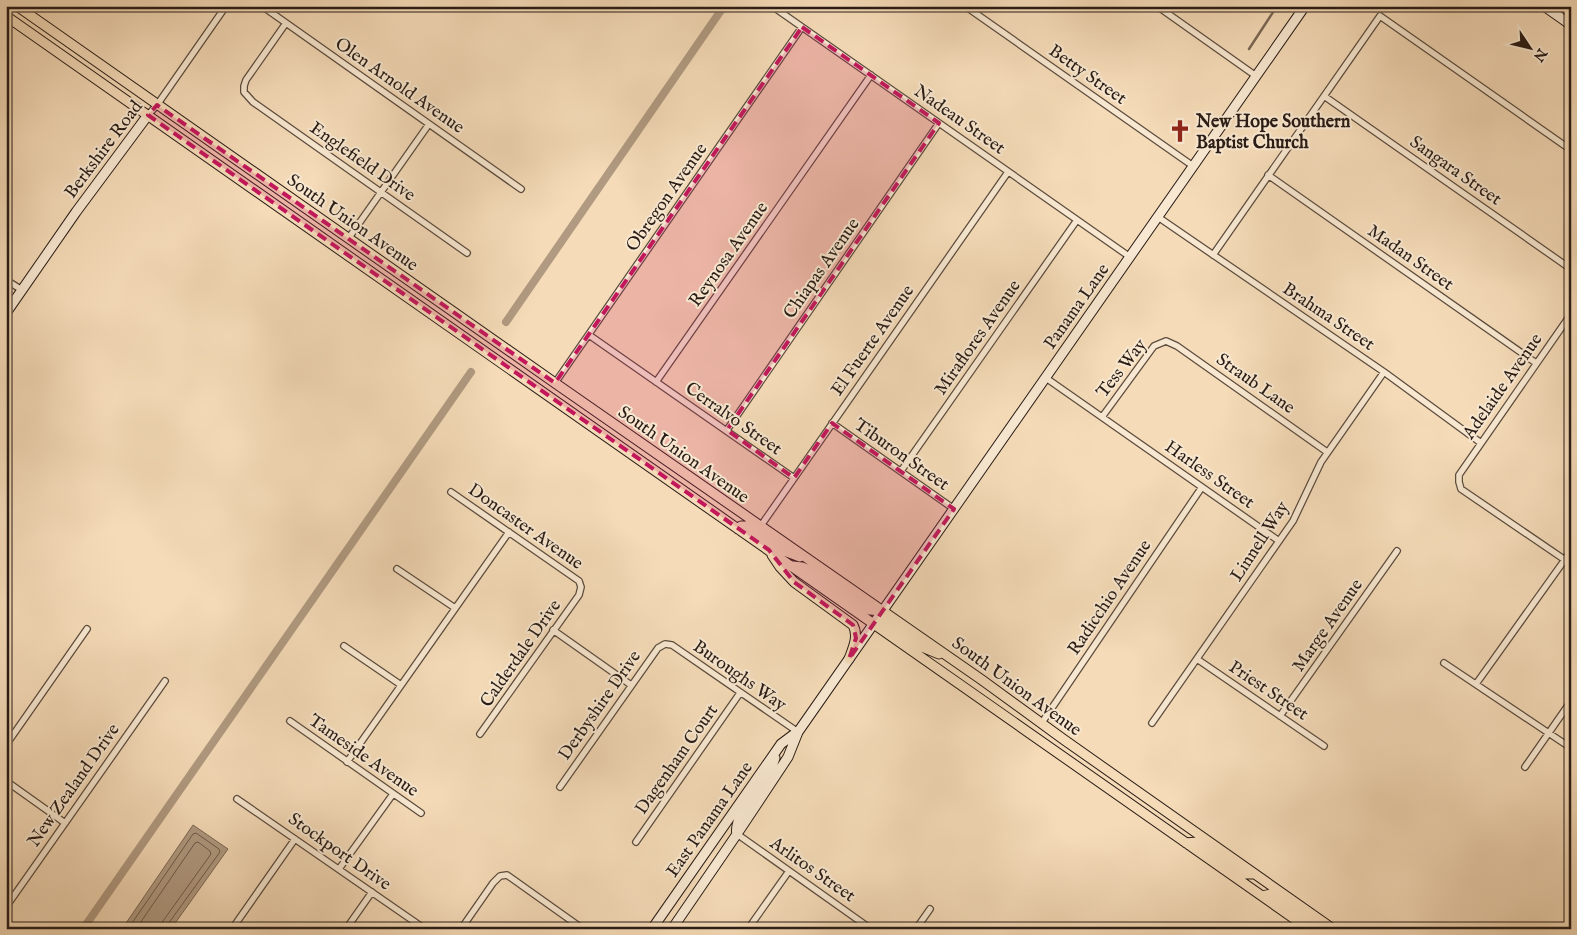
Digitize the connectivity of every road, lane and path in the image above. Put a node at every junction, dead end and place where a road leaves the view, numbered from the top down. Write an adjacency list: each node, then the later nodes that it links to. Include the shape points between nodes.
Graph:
1 (17, 6): 16 (main road, South Union Avenue)
2 (226, 6): 16 (street, Berkshire Road)
3 (262, 6): 10 (street, Olen Arnold Avenue)
4 (772, 6): 12 (street, Nadeau Street)
5 (965, 6): 21 (street, Betty Street)
6 (1157, 6): 14 (street)
7 (1305, 6): 14 (main road, Panama Lane)
8 (1544, 6): 11 (main road)
9 (6, 16): 17 (main road, South Union Avenue)
10 (286, 23): 18 (street, Olen Arnold Avenue); 25 (street, Englefield Drive, via 246,80 244,92 253,102)
11 (1571, 25)
12 (802, 28): 13 (street, Nadeau Street); 37 (street, Obregon Avenue)
13 (871, 76): 19 (street, Nadeau Street); 42 (street, Reynosa Avenue)
14 (1256, 76): 21 (main road, Panama Lane)
15 (1324, 96): 20 (street, via 1380,16); 23 (street); 32 (street, Sangara Street)
16 (158, 105): 17 (street, Berkshire Road); 28 (main road, South Union Avenue)
17 (148, 116): 34 (main road, Berkshire Road); 56 (main road, South Union Avenue)
18 (429, 124): 24 (street, Olen Arnold Avenue); 25 (street)
19 (939, 124): 22 (street, Nadeau Street); 46 (street, Chiapas Avenue)
20 (1571, 150)
21 (1193, 166): 26 (main road, Panama Lane)
22 (1008, 172): 27 (street, Nadeau Street); 45 (street, El Fuerte Avenue)
23 (1268, 176): 30 (street); 39 (street, Madan Street)
24 (521, 188)
25 (381, 192): 28 (street); 29 (street, Englefield Drive)
26 (1158, 217): 30 (street, Brahma Street); 31 (main road, Panama Lane)
27 (1077, 220): 31 (street, Nadeau Street); 50 (street, Miraflores Avenue)
28 (348, 239): 43 (main road, South Union Avenue)
29 (467, 253)
30 (1212, 255): 40 (street, Brahma Street)
31 (1130, 257): 41 (main road, Panama Lane)
32 (1571, 269)
33 (6, 280): 34 (street)
34 (22, 290): 35 (main road, Berkshire Road)
35 (6, 313)
36 (1571, 314): 39 (street, Adelaide Avenue)
37 (589, 335): 42 (street); 43 (street, Obregon Avenue)
38 (1166, 341): 44 (street, Tess Way, via 1154,346); 49 (street, Straub Lane)
39 (1536, 363): 48 (street, Adelaide Avenue)
40 (1384, 372): 48 (street, Brahma Street); 49 (street, Linnell Way)
41 (1046, 378): 44 (street, Tess Way); 54 (main road, Panama Lane)
42 (656, 382): 46 (street, Cerralvo Street)
43 (555, 383): 55 (main road, South Union Avenue)
44 (1102, 417): 47 (street, Tess Way)
45 (832, 423): 50 (street, Tiburon Street); 51 (street, El Fuerte Avenue)
46 (727, 430): 51 (street, Cerralvo Street)
47 (1123, 432): 52 (street, Harless Street)
48 (1481, 443): 63 (street, Adelaide Avenue, via 1459,475 1461,489)
49 (1327, 452): 58 (street, Linnell Way, via 1293,521)
50 (901, 472): 54 (street, Tiburon Street)
51 (794, 478): 55 (street, El Fuerte Avenue)
52 (1202, 487): 58 (street, Harless Street); 88 (street, Radicchio Avenue)
53 (451, 492): 57 (street, Doncaster Avenue)
54 (954, 509): 69 (main road, Panama Lane)
55 (760, 527): 62 (main road, South Union Avenue)
56 (738, 529): 59 (main road, South Union Avenue); 62 (main road, via 747,526 785,552)
57 (509, 532): 67 (street, Doncaster Avenue, via 579,581); 68 (street)
58 (1279, 541): 77 (street, Linnell Way)
59 (769, 550): 65 (main road, South Union Avenue); 76 (main road, via 794,582 853,625 856,638)
60 (1571, 551): 63 (street)
61 (1398, 552): 85 (street, Marge Avenue)
62 (807, 558): 69 (main road, South Union Avenue)
63 (1564, 560): 64 (street); 80 (street)
64 (1571, 564)
65 (790, 566): 69 (main road, via 809,570 865,608); 70 (main road, South Union Avenue)
66 (397, 569): 68 (street)
67 (581, 587): 72 (street, Calderdale Drive, via 579,595)
68 (455, 608): 81 (street)
69 (883, 611): 70 (main road, Panama Lane); 75 (main road, South Union Avenue)
70 (874, 624): 75 (main road, via 882,621 922,647); 76 (main road, East Panama Lane); 107 (main road, South Union Avenue)
71 (87, 629): 92 (street)
72 (553, 630): 82 (street); 91 (street, Calderdale Drive)
73 (665, 644): 82 (street, Derbyshire Drive, via 658,648); 83 (street, Buroughs Way, via 672,645)
74 (344, 646): 81 (street)
75 (950, 658): 88 (main road, South Union Avenue)
76 (849, 659): 89 (main road, East Panama Lane)
77 (1197, 659): 85 (street, Priest Street); 87 (street, Linnell Way)
78 (1444, 663): 80 (street)
79 (165, 681): 103 (street, New Zealand Drive)
80 (1476, 684): 90 (street)
81 (401, 685): 96 (street)
82 (631, 685): 99 (street, Derbyshire Drive)
83 (740, 694): 89 (street, Buroughs Way); 106 (street, Dagenham Court)
84 (1571, 700): 90 (street)
85 (1280, 716): 93 (street, Priest Street)
86 (290, 722): 96 (street, Tameside Avenue)
87 (1152, 723)
88 (1041, 724): 110 (main road, South Union Avenue)
89 (798, 732): 94 (main road, East Panama Lane); 104 (main road, East Panama Lane, via 788,757)
90 (1548, 733): 95 (street); 97 (street)
91 (480, 734)
92 (6, 745)
93 (1324, 746)
94 (778, 748): 104 (main road, via 770,770 738,821); 123 (main road, East Panama Lane)
95 (1571, 748)
96 (347, 762): 100 (street, Tameside Avenue)
97 (1525, 766)
98 (6, 781): 103 (street)
99 (560, 787)
100 (393, 794): 102 (street, Tameside Avenue); 108 (street)
101 (237, 799): 105 (street, Stockport Drive)
102 (421, 813)
103 (65, 823): 113 (street, New Zealand Drive)
104 (737, 834): 109 (street, Arlitos Street); 124 (main road, East Panama Lane)
105 (295, 839): 108 (street, Stockport Drive); 118 (street)
106 (636, 842)
107 (1186, 842): 110 (main road, via 1196,842 1242,874); 112 (main road, South Union Avenue)
108 (339, 869): 111 (street, Stockport Drive)
109 (789, 871): 117 (street, Arlitos Street); 125 (street)
110 (1255, 874): 115 (main road, South Union Avenue)
111 (372, 892): 119 (street); 120 (street, Stockport Drive)
112 (1262, 896): 115 (main road, via 1271,894 1311,922); 127 (main road, South Union Avenue)
113 (6, 907)
114 (930, 909): 126 (street)
115 (1321, 921): 128 (main road, South Union Avenue)
116 (575, 926): 121 (street, via 507,876 500,876); 122 (street)
117 (868, 928)
118 (232, 929)
119 (346, 929)
120 (425, 929)
121 (461, 929)
122 (584, 929)
123 (652, 929)
124 (672, 929)
125 (748, 929)
126 (916, 929)
127 (1309, 929)
128 (1333, 929)

